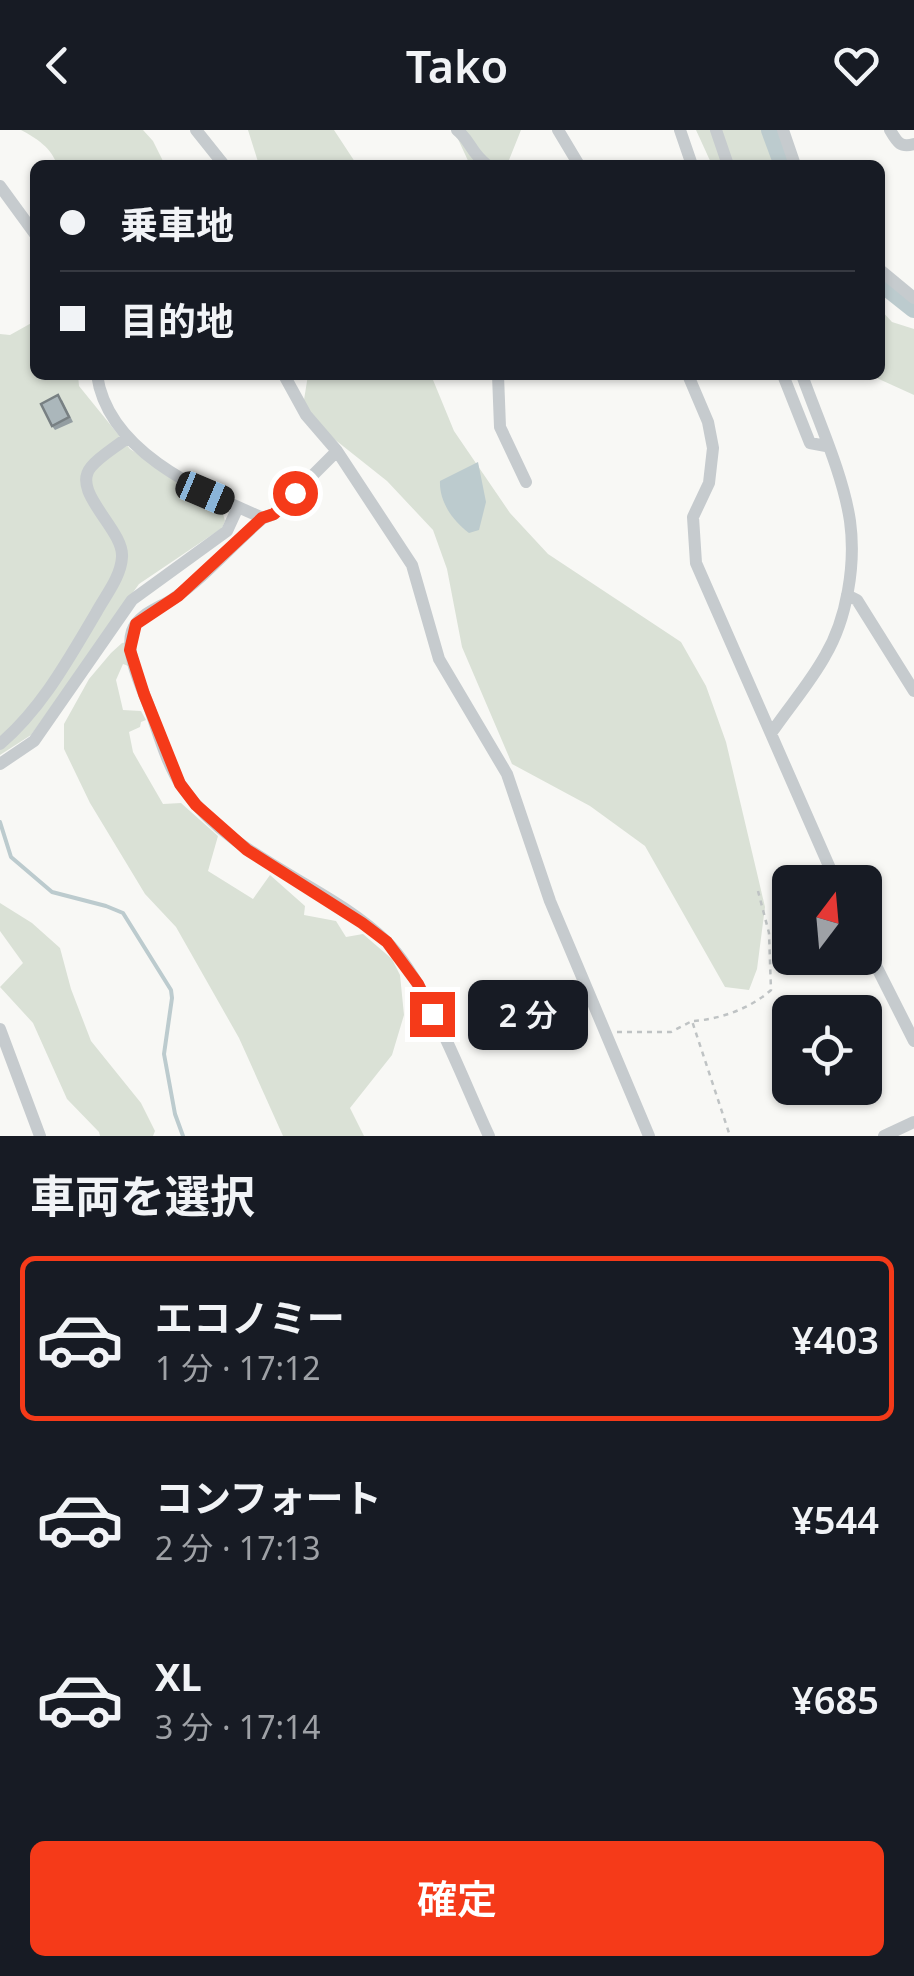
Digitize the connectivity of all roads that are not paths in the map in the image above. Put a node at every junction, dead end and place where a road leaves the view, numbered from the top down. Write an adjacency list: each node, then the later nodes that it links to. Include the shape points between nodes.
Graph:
1 (196, 130): 9 (street)
2 (457, 130): 10 (street)
3 (558, 130): 11 (street)
4 (680, 130): 12 (street)
5 (716, 130): 13 (street)
6 (783, 130): 14 (street)
7 (890, 130): 8 (street, via 902,146)
8 (914, 144)
9 (220, 160)
10 (480, 160)
11 (576, 160)
12 (690, 160)
13 (726, 160)
14 (793, 160)
15 (0, 186): 16 (street)
16 (30, 227)
17 (885, 274): 18 (street)
18 (914, 298)
19 (98, 380): 25 (street, via 104,403)
20 (287, 380): 27 (street)
21 (498, 380): 28 (street, via 500,427)
22 (690, 380): 33 (street, via 713,448 709,482 693,517 696,563)
23 (785, 380): 26 (street, via 810,443)
24 (804, 380): 26 (street)
25 (127, 438): 29 (street, via 205,493); 34 (street, via 91,466 86,480 122,546 120,572 56,681)
26 (826, 446): 31 (street, via 850,522)
27 (337, 451): 30 (street, via 274,514); 43 (street, via 412,565 439,659 506,774 550,901)
28 (526, 482)
29 (238, 507): 30 (street); 35 (street, via 227,530 132,600 34,740)
30 (262, 518): 42 (street, via 178,596 136,624 130,650 144,694 180,784 196,805 247,850 362,923 404,963)
31 (847, 595): 32 (street); 33 (street, via 826,655)
32 (914, 692)
33 (772, 732): 36 (street)
34 (0, 744)
35 (0, 764)
36 (829, 865)
37 (880, 975): 39 (street)
38 (0, 1029): 41 (street)
39 (914, 1042)
40 (914, 1122): 44 (street)
41 (40, 1136)
42 (489, 1136)
43 (649, 1136)
44 (884, 1136)

